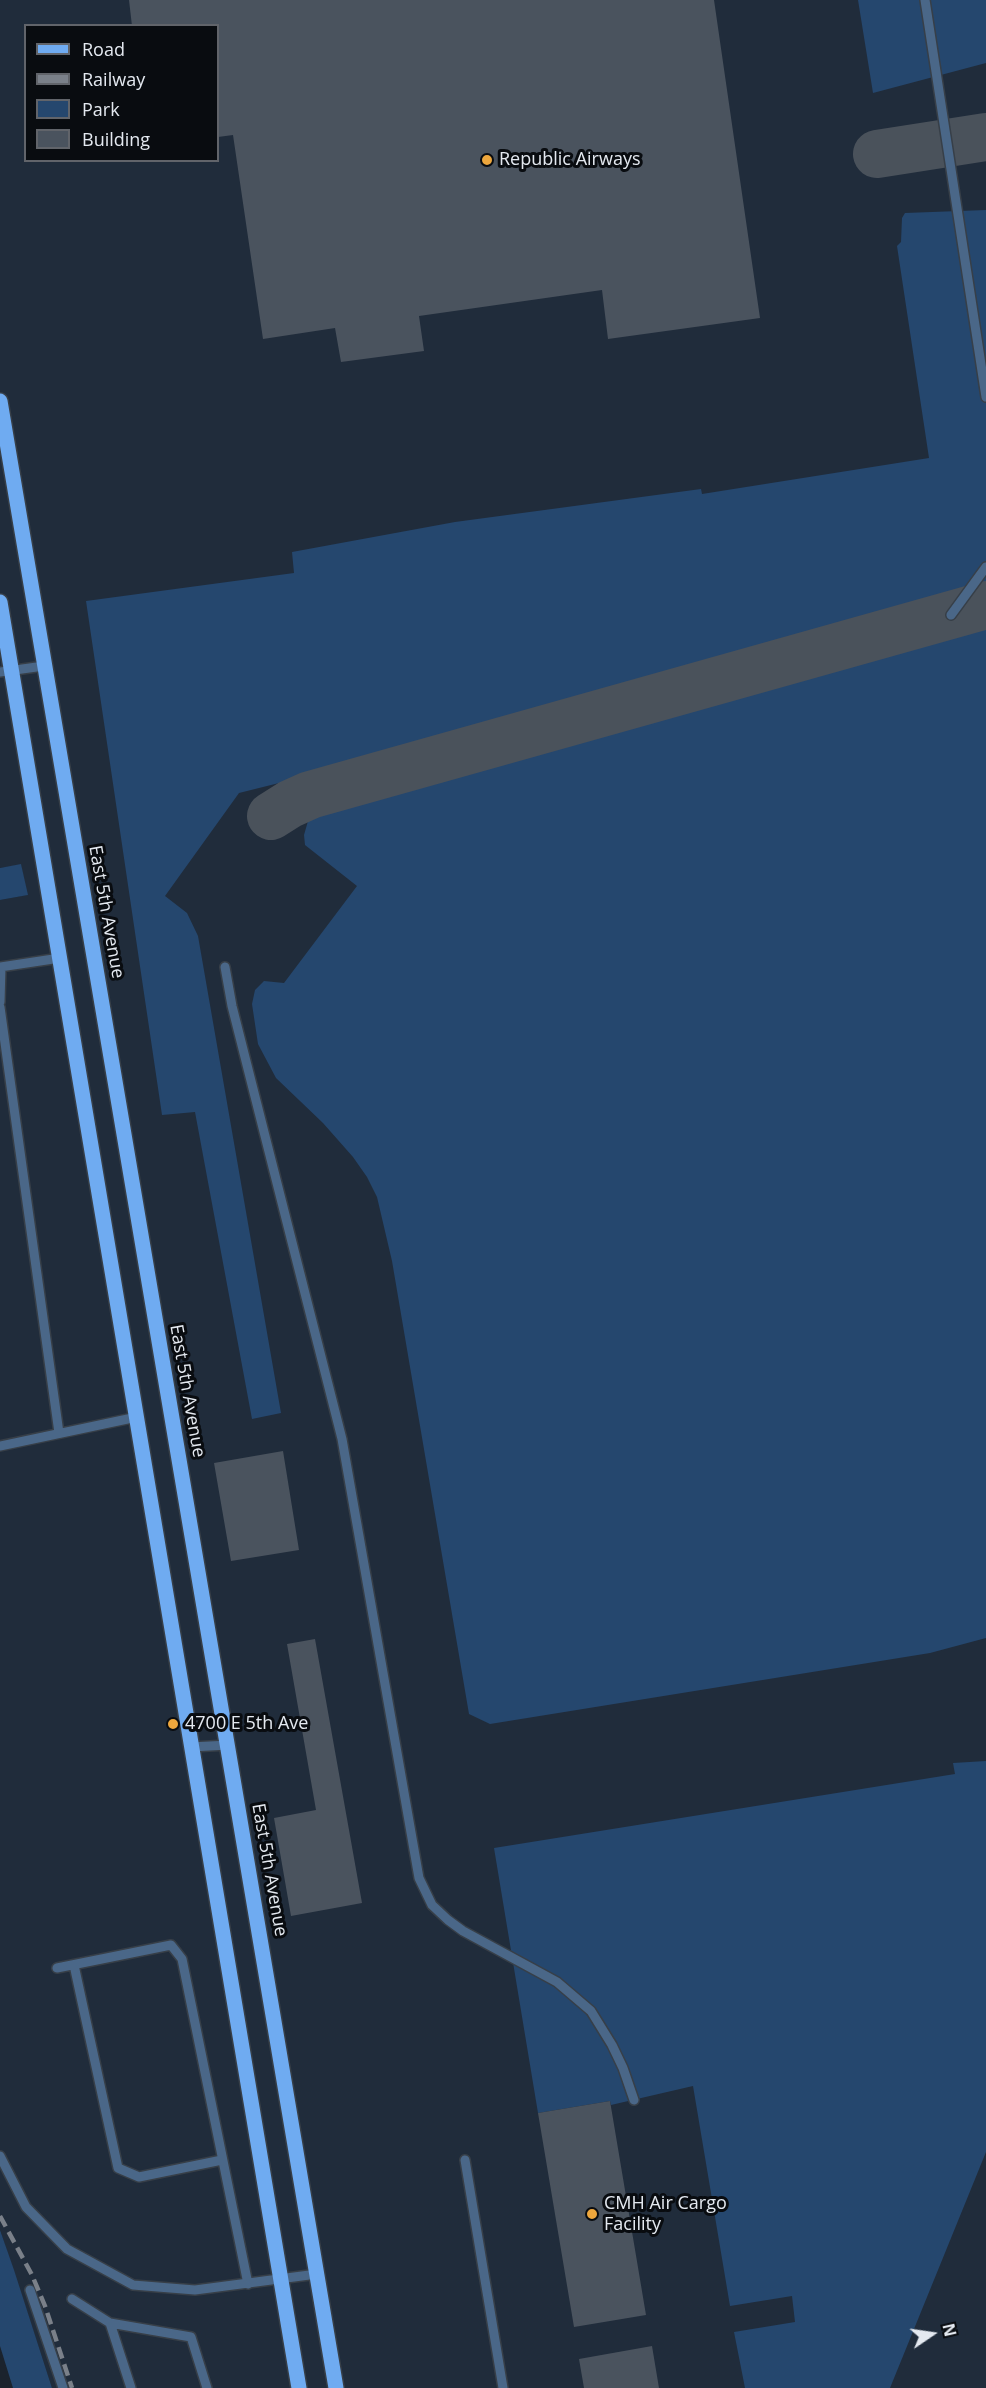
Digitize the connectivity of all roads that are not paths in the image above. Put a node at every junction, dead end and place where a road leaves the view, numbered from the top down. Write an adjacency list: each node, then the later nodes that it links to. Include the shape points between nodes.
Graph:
1 (925, 0): 2 (lane)
2 (986, 396)
3 (0, 401): 4 (main road, East 5th Avenue)
4 (1, 415): 8 (main road, East 5th Avenue)
5 (986, 567): 7 (lane)
6 (0, 602): 9 (main road)
7 (951, 615)
8 (45, 666): 9 (lane); 18 (main road, East 5th Avenue)
9 (6, 670): 10 (main road)
10 (60, 958): 11 (lane); 15 (main road)
11 (1, 967): 13 (lane)
12 (225, 968): 22 (lane, via 342,1439 419,1878 432,1905 448,1920 557,1982 591,2011 612,2045)
13 (0, 1002)
14 (0, 1007): 16 (lane)
15 (136, 1417): 16 (lane); 19 (main road)
16 (59, 1433): 17 (lane)
17 (0, 1446)
18 (228, 1745): 19 (lane); 26 (main road, East 5th Avenue)
19 (191, 1747): 27 (main road)
20 (74, 1965): 21 (lane); 24 (lane, via 118,2168 139,2177); 24 (lane, via 171,1945 182,1959)
21 (57, 1968)
22 (634, 2100)
23 (0, 2156): 28 (lane, via 26,2207 67,2249 133,2285 195,2290)
24 (222, 2160): 28 (lane)
25 (465, 2160): 37 (lane)
26 (317, 2274): 27 (lane); 36 (main road, East 5th Avenue)
27 (281, 2280): 28 (lane); 35 (main road)
28 (248, 2284)
29 (30, 2290): 32 (lane)
30 (72, 2299): 31 (lane)
31 (110, 2323): 33 (lane); 34 (lane, via 191,2337)
32 (63, 2388)
33 (131, 2388)
34 (207, 2388)
35 (299, 2388)
36 (336, 2388)
37 (503, 2388)

